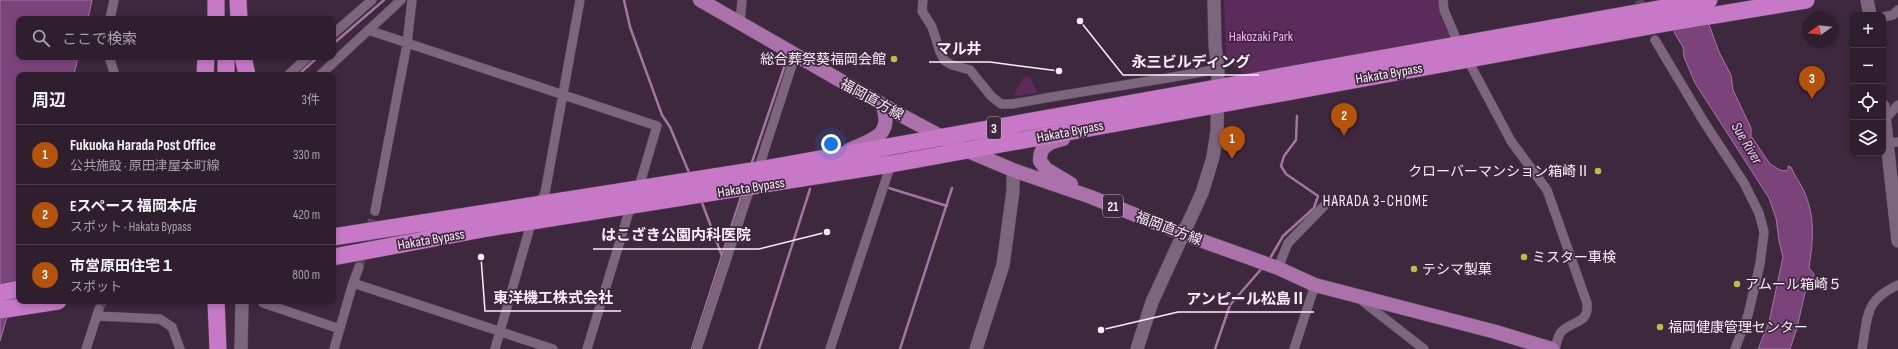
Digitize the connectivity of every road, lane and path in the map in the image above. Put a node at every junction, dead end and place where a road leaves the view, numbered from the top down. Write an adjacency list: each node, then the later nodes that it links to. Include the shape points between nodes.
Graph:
1 (114, 0): 20 (street)
2 (209, 0): 21 (highway)
3 (216, 0): 22 (highway)
4 (226, 0): 23 (highway)
5 (238, 0): 24 (highway)
6 (372, 0): 28 (street)
7 (401, 0): 27 (street)
8 (412, 0): 30 (street)
9 (580, 0): 51 (street)
10 (700, 0): 26 (main road, 福岡直方線 / 21)
11 (742, 0): 26 (street)
12 (923, 0): 42 (street, via 922,10 932,27 945,61 970,70 1001,104 1151,82)
13 (1214, 0): 42 (street)
14 (1443, 0): 31 (street, via 1444,10)
15 (1806, 0): 17 (highway, Hakata Bypass / 3)
16 (1867, 0): 19 (street)
17 (1711, 5): 31 (highway, Hakata Bypass / 3, via 1658,17)
18 (1898, 10): 25 (street, via 1893,16)
19 (1869, 12)
20 (111, 16)
21 (209, 16)
22 (216, 16)
23 (226, 16)
24 (239, 16)
25 (1886, 17)
26 (740, 23): 32 (main road, 福岡直方線 / 21)
27 (368, 30): 30 (street); 41 (street)
28 (336, 31)
29 (1655, 40): 114 (street, via 1744,183 1759,213 1764,232 1760,264 1748,314)
30 (407, 44): 51 (street); 71 (street)
31 (1463, 51): 52 (highway, Hakata Bypass / 3); 113 (street, via 1511,141 1548,190 1587,303 1588,311 1584,318 1563,330)
32 (797, 56): 53 (main road, 福岡直方線 / 21); 63 (street)
33 (110, 60): 43 (street)
34 (206, 60): 44 (highway)
35 (216, 60): 45 (highway)
36 (226, 60): 46 (highway)
37 (242, 60): 47 (highway)
38 (243, 60): 48 (highway)
39 (305, 60): 49 (street)
40 (336, 60): 50 (street)
41 (336, 60)
42 (1218, 69): 52 (street)
43 (114, 72)
44 (205, 72)
45 (216, 72)
46 (226, 72)
47 (242, 72)
48 (246, 72)
49 (291, 72)
50 (323, 72)
51 (562, 94): 66 (street, via 657,126); 68 (street, via 545,193)
52 (1217, 96): 56 (highway, Hakata Bypass / 3); 58 (highway, Hakata Bypass / 3); 75 (street, via 1217,131 1211,166)
53 (884, 106): 58 (main road, 福岡直方線 / 21); 61 (main road, via 887,118 878,137)
54 (1898, 106): 55 (street)
55 (1886, 112)
56 (1156, 115): 60 (highway, Hakata Bypass / 3); 67 (main road, via 1047,143 1040,156 1042,165)
57 (1886, 120): 59 (street)
58 (944, 137): 60 (main road, 福岡直方線 / 21); 61 (highway, Hakata Bypass / 3)
59 (1893, 143): 77 (street)
60 (968, 151): 62 (highway, Hakata Bypass / 3); 64 (main road, 福岡直方線 / 21)
61 (832, 157): 63 (highway, Hakata Bypass / 3)
62 (891, 164): 65 (highway, Hakata Bypass / 3); 107 (street)
63 (758, 170): 66 (highway, Hakata Bypass / 3)
64 (1013, 170): 67 (main road, 福岡直方線 / 21); 108 (street, via 1013,191 1003,265)
65 (750, 188): 69 (highway, Hakata Bypass / 3); 106 (street)
66 (638, 190): 68 (highway, Hakata Bypass / 3)
67 (1091, 198): 75 (main road, 福岡直方線 / 21)
68 (539, 204): 72 (street); 73 (highway, Hakata Bypass / 3)
69 (632, 205): 72 (highway, Hakata Bypass / 3); 105 (street)
70 (1324, 206): 80 (street, via 1288,243)
71 (375, 211)
72 (532, 221): 78 (highway, Hakata Bypass / 3); 95 (street)
73 (392, 228): 74 (highway); 76 (highway, Hakata Bypass / 3)
74 (336, 229)
75 (1184, 234): 80 (main road, 福岡直方線 / 21); 109 (street, via 1152,302)
76 (336, 237)
77 (1898, 241)
78 (336, 256)
79 (359, 267): 81 (street)
80 (1278, 268): 82 (main road, 福岡直方線 / 21)
81 (354, 283): 94 (street); 95 (street)
82 (1315, 285): 86 (main road, 福岡直方線 / 21); 110 (street)
83 (1898, 285): 115 (street, via 1881,294 1871,304)
84 (16, 290): 85 (highway)
85 (0, 293)
86 (1356, 295): 111 (street); 112 (main road, 福岡直方線 / 21)
87 (38, 304): 93 (highway)
88 (210, 304): 98 (street)
89 (216, 304): 99 (highway)
90 (227, 304): 100 (highway)
91 (242, 304): 101 (street)
92 (266, 304): 94 (street)
93 (0, 310)
94 (340, 329): 102 (street)
95 (501, 331): 103 (street); 104 (street)
96 (86, 349): 97 (street, via 98,312 160,319 172,327)
97 (180, 349)
98 (210, 349)
99 (218, 349)
100 (227, 349)
101 (241, 349)
102 (334, 349)
103 (495, 349)
104 (553, 349)
105 (587, 349)
106 (697, 349)
107 (830, 349)
108 (976, 349)
109 (1137, 349)
110 (1294, 349)
111 (1424, 349)
112 (1552, 349)
113 (1555, 349)
114 (1735, 349)
115 (1862, 349)

